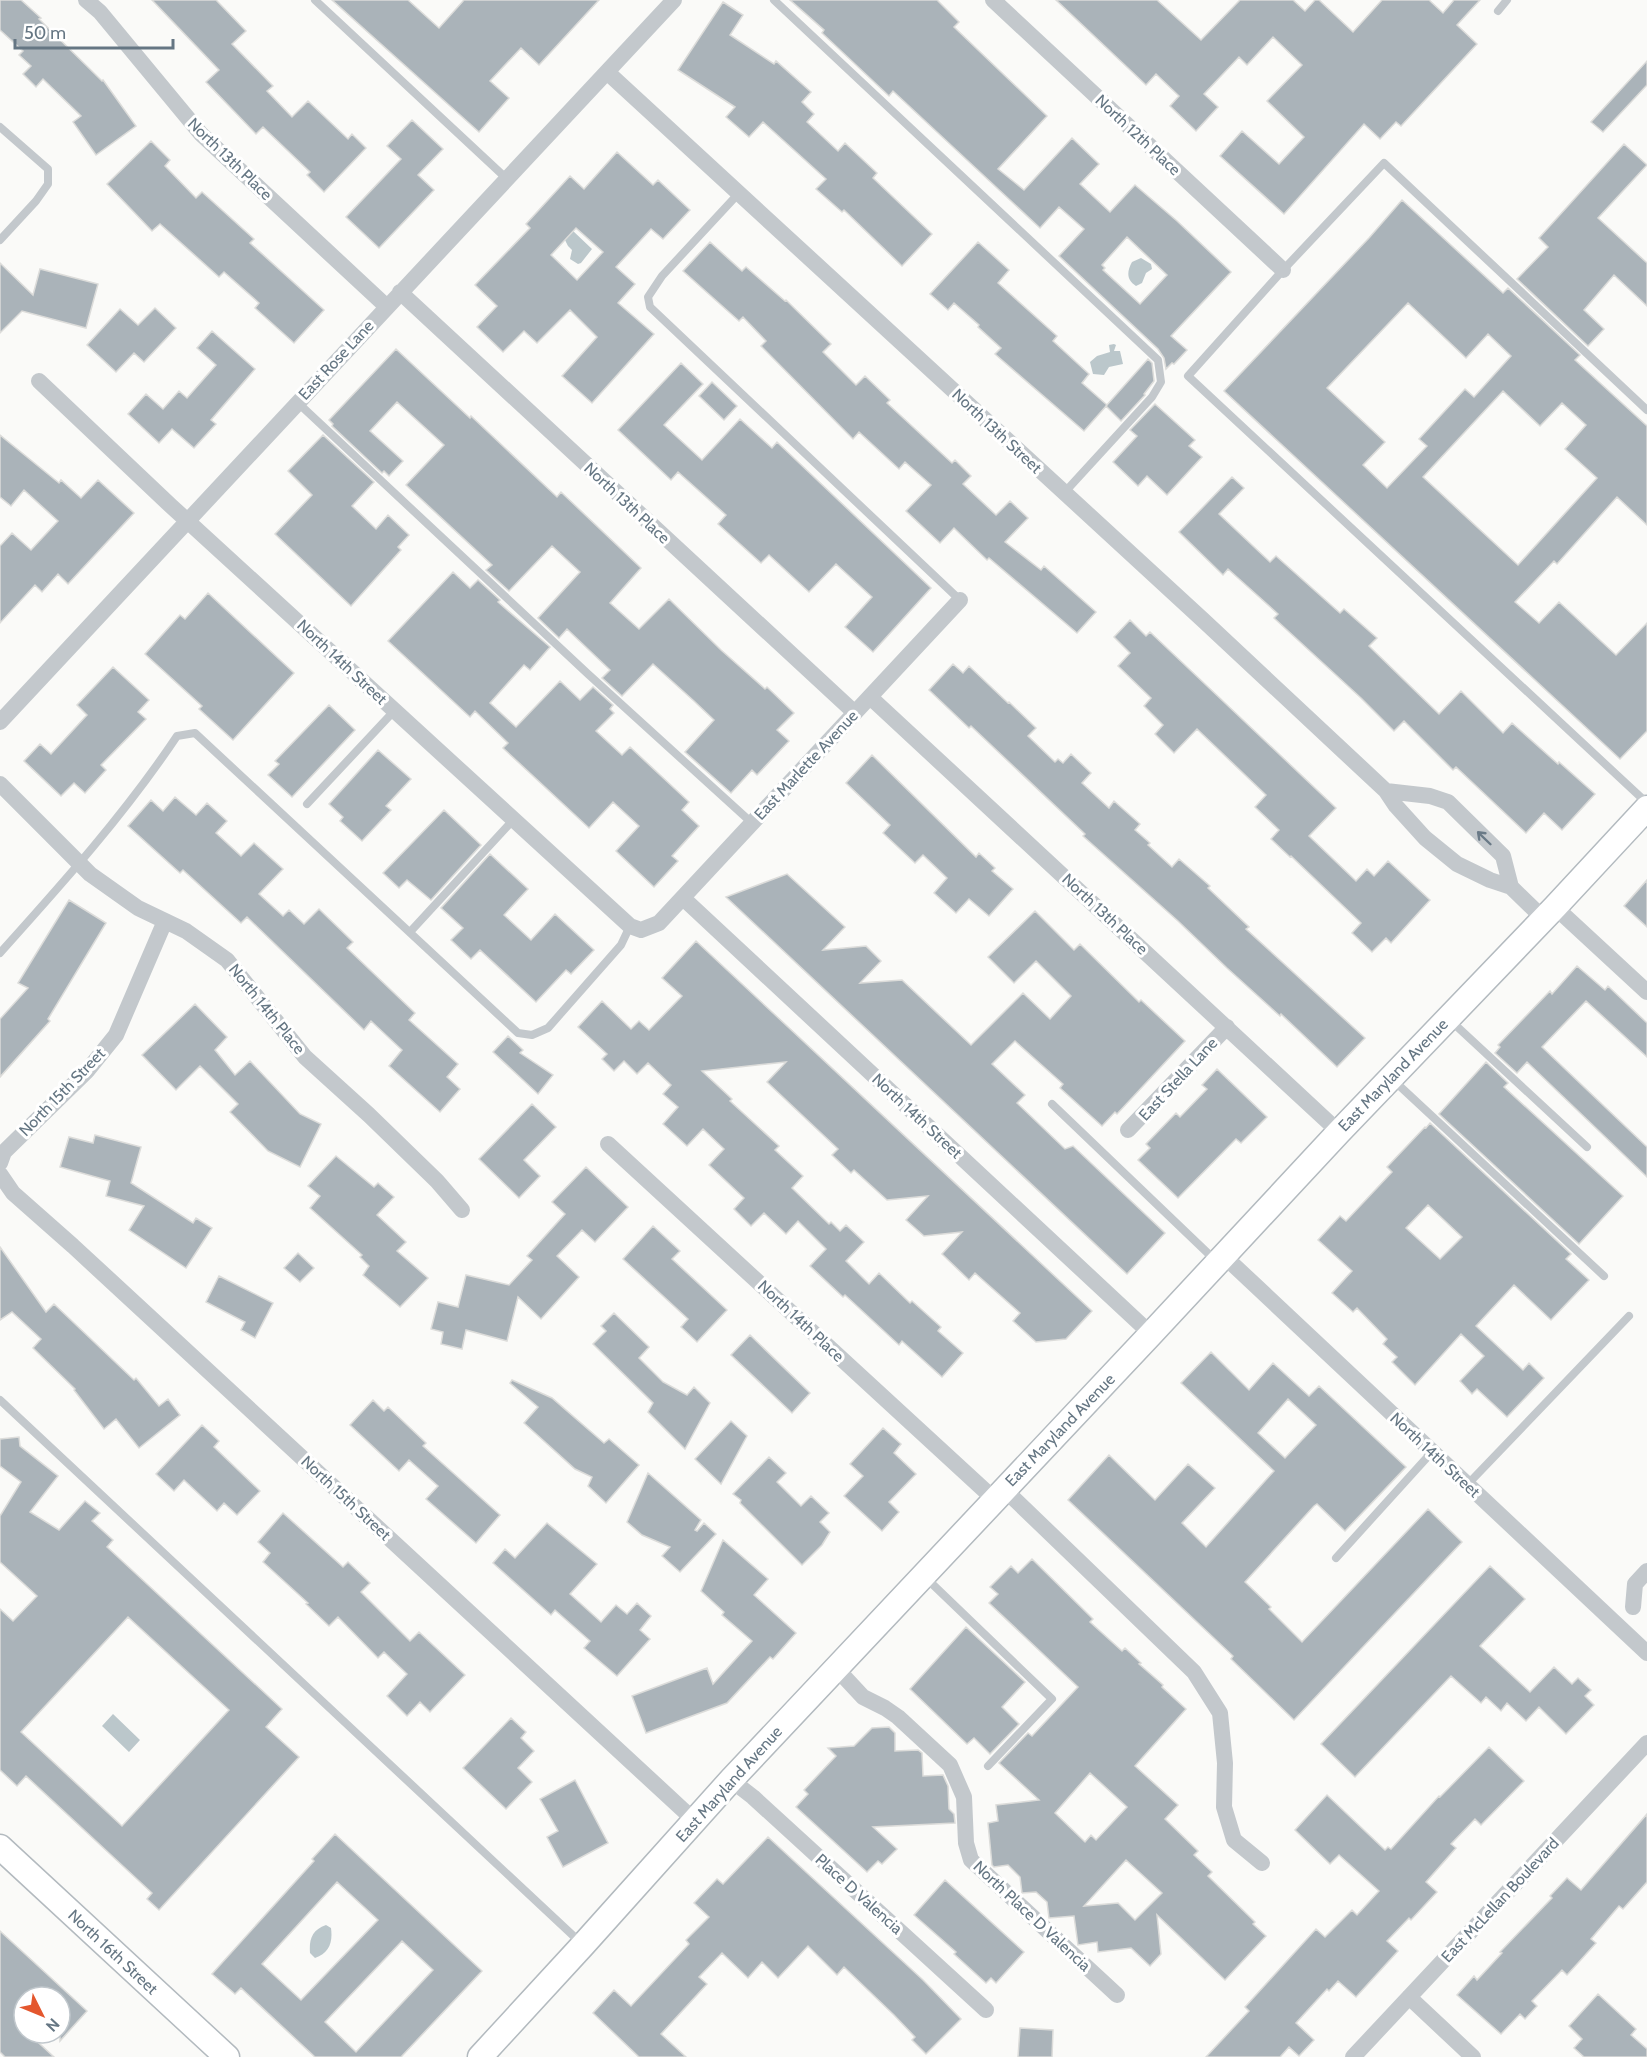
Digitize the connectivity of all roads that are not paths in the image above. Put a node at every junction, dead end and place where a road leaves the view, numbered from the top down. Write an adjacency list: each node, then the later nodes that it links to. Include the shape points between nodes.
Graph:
1 (86, 0): 15 (street, North 13th Place, via 201,134)
2 (315, 0): 10 (lane)
3 (674, 0): 8 (street, East Rose Lane)
4 (774, 0): 19 (lane, via 1158,360 1161,382 1152,397)
5 (993, 0): 13 (street, North 12th Place)
6 (1507, 0): 7 (lane)
7 (1497, 11)
8 (607, 72): 10 (street, East Rose Lane); 11 (street, North 13th Street)
9 (0, 127): 12 (lane, via 48,168 48,184)
10 (507, 179): 14 (street, East Rose Lane)
11 (739, 193): 19 (street, North 13th Street); 21 (lane, via 662,276 648,297 650,307)
12 (0, 240)
13 (1283, 270): 18 (lane, via 1384,163); 28 (lane, via 1188,376)
14 (400, 292): 15 (street, East Rose Lane); 24 (street, North 13th Place)
15 (386, 306): 17 (street, East Rose Lane)
16 (39, 381): 20 (street, North 14th Street)
17 (297, 402): 20 (street, East Rose Lane); 32 (lane)
18 (1647, 410)
19 (1064, 493): 27 (street, North 13th Street)
20 (187, 520): 23 (street, North 14th Street); 25 (street, East Rose Lane)
21 (960, 600): 22 (street, East Marlette Avenue)
22 (870, 696): 24 (street, East Marlette Avenue); 43 (street, North 13th Place)
23 (395, 710): 29 (lane); 31 (street, North 14th Street)
24 (855, 713): 32 (street, East Marlette Avenue)
25 (0, 722)
26 (0, 784): 33 (street, North 14th Place)
27 (1386, 791): 34 (street, North 13th Street, via 1425,838 1457,864); 34 (street, one-way to 27, via 1503,856 1448,802)
28 (1647, 803)
29 (307, 804)
30 (1647, 808): 36 (street, East Maryland Avenue)
31 (514, 819): 38 (street, North 14th Street); 39 (lane)
32 (753, 823): 35 (street, East Marlette Avenue)
33 (79, 863): 37 (street, North 14th Place, via 138,908); 39 (lane, via 177,736 195,733); 40 (lane)
34 (1511, 887): 36 (street, North 13th Street)
35 (682, 898): 38 (street, East Marlette Avenue, via 659,923 641,930); 56 (street, North 14th Street)
36 (1549, 913): 41 (street, North 13th Street); 42 (street, East Maryland Avenue)
37 (165, 921): 50 (street, North 15th Street, via 116,1035 87,1071 4,1152); 52 (street, North 14th Place, via 227,960 305,1057 395,1139)
38 (630, 926): 39 (lane, via 621,945 548,1028 532,1035 518,1033)
39 (410, 932)
40 (0, 953)
41 (1647, 992)
42 (1448, 1018): 44 (street, East Maryland Avenue); 49 (lane)
43 (1227, 1027): 46 (street, East Stella Lane); 47 (street, North 13th Place)
44 (1391, 1078): 47 (street, East Maryland Avenue); 54 (lane)
45 (1052, 1104): 53 (lane)
46 (1128, 1130)
47 (1339, 1132): 53 (street, East Maryland Avenue)
48 (608, 1144): 60 (street, North 14th Place)
49 (1587, 1147)
50 (0, 1163)
51 (0, 1174): 71 (street, North 15th Street, via 13,1193)
52 (462, 1210)
53 (1221, 1259): 56 (street, East Maryland Avenue); 58 (street, North 14th Street)
54 (1604, 1276)
55 (1629, 1316): 59 (lane)
56 (1151, 1334): 60 (street, East Maryland Avenue)
57 (0, 1400): 74 (lane)
58 (1432, 1452): 59 (street, North 14th Street); 61 (lane)
59 (1467, 1485): 65 (street, North 14th Street)
60 (999, 1494): 63 (street, East Maryland Avenue); 73 (street, North 14th Place, via 1194,1672 1220,1713 1224,1807 1234,1840)
61 (1336, 1558)
62 (1647, 1571): 64 (street, via 1635,1584)
63 (923, 1575): 67 (street, East Maryland Avenue); 69 (lane, via 1052,1699)
64 (1640, 1605): 65 (street)
65 (1616, 1625): 66 (street, North 14th Street)
66 (1647, 1653)
67 (836, 1668): 70 (street, East Maryland Avenue); 75 (street, North Place D Valencia, via 863,1697 898,1717 950,1765 964,1797 966,1843 971,1860)
68 (1647, 1743): 76 (street, East McLellan Boulevard)
69 (988, 1766)
70 (731, 1780): 71 (street, East Maryland Avenue); 77 (street, Place D Valencia)
71 (695, 1821): 74 (street, East Maryland Avenue)
72 (0, 1847): 78 (street, North 16th Street)
73 (1263, 1863)
74 (584, 1946): 79 (street, East Maryland Avenue)
75 (1117, 1995)
76 (1409, 1997): 80 (street, East McLellan Boulevard); 81 (street)
77 (986, 2010)
78 (227, 2057)
79 (480, 2057)
80 (1353, 2057)
81 (1473, 2057)

